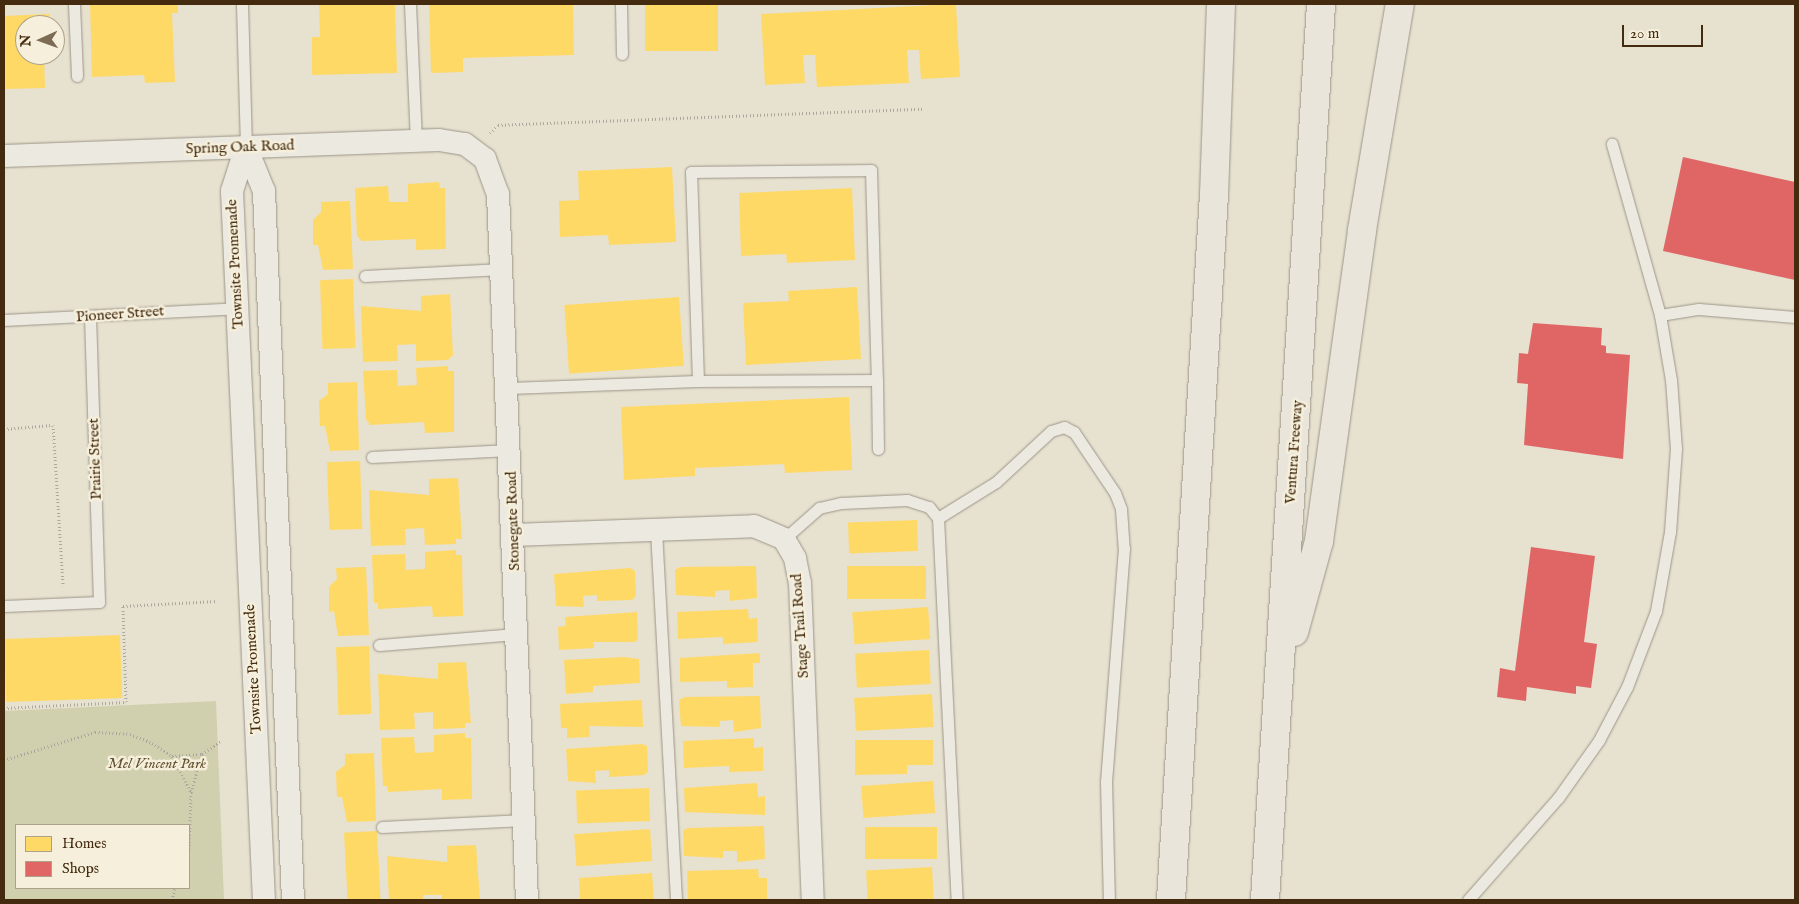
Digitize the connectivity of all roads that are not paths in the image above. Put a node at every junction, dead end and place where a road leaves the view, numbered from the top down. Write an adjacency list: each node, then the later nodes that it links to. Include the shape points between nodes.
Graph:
1 (74, 4): 10 (lane)
2 (242, 4): 13 (lane)
3 (410, 4): 11 (lane)
4 (621, 4): 9 (lane)
5 (1203, 4): 16 (highway)
6 (1221, 4): 16 (highway)
7 (1320, 4): 37 (highway, Ventura Freeway)
8 (1400, 4): 37 (highway, via 1362,230 1319,541)
9 (622, 54)
10 (77, 76)
11 (416, 141): 13 (street, Spring Oak Road); 14 (street, Spring Oak Road, via 452,140)
12 (1612, 144): 20 (lane)
13 (246, 147): 15 (street, Spring Oak Road); 19 (street, Townsite Promenade, via 232,191); 41 (street, Townsite Promenade, via 264,191)
14 (475, 150): 17 (street, Stonegate Road, via 485,159 496,181)
15 (4, 156)
16 (1214, 195): 47 (highway)
17 (502, 269): 18 (lane); 26 (street, Stonegate Road)
18 (365, 276)
19 (237, 308): 21 (lane, Pioneer Street); 40 (street, Townsite Promenade)
20 (1660, 315): 22 (lane, via 1698,309); 49 (lane, via 1671,380 1676,449 1670,532 1656,611 1627,686 1599,740 1558,798)
21 (90, 316): 23 (lane, Pioneer Street); 34 (lane, Prairie Street, via 100,602)
22 (1795, 317)
23 (4, 320)
24 (877, 380): 25 (lane); 25 (lane, via 870,170 691,172); 27 (lane)
25 (698, 381): 26 (lane)
26 (508, 388): 28 (street, Stonegate Road)
27 (878, 448)
28 (510, 450): 29 (lane); 32 (street, Stonegate Road)
29 (372, 457)
30 (938, 518): 33 (lane, via 929,508 907,500 841,503 806,517); 45 (lane, via 942,530); 46 (lane, via 996,482 1051,431 1064,427 1074,432 1115,493 1121,509 1124,548 1106,781)
31 (656, 530): 32 (street); 33 (street, via 754,526); 43 (lane)
32 (513, 536): 35 (street, Stonegate Road)
33 (784, 539): 44 (street, Stage Trail Road, via 795,558 800,583)
34 (4, 606)
35 (517, 634): 36 (lane); 38 (street, Stonegate Road)
36 (379, 645)
37 (1279, 686): 48 (highway, Ventura Freeway)
38 (524, 820): 39 (lane); 42 (street, Stonegate Road)
39 (382, 827)
40 (264, 900)
41 (292, 900)
42 (528, 900)
43 (676, 900)
44 (814, 900)
45 (957, 900)
46 (1109, 900)
47 (1171, 900)
48 (1265, 900)
49 (1468, 900)

